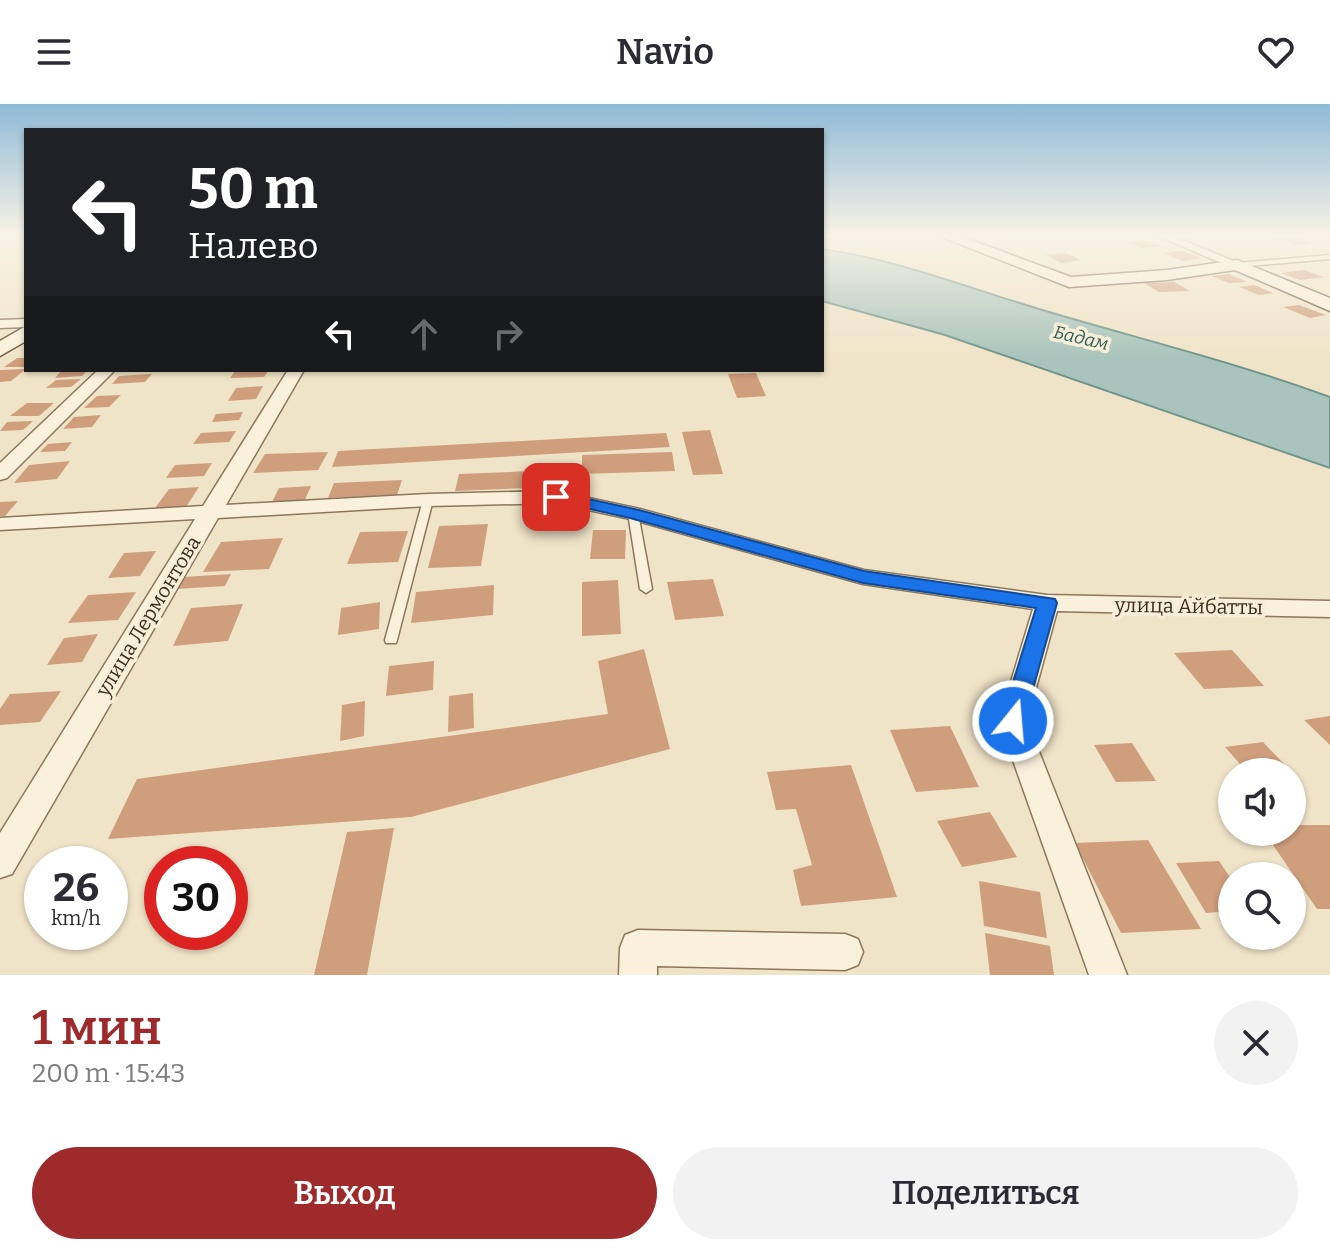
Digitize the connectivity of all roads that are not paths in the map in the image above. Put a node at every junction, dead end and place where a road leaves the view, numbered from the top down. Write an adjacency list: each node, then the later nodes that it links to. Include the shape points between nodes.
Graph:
1 (1055, 277): 2 (street, via 1069,282)
2 (1144, 277)
3 (1264, 277): 4 (street)
4 (1330, 305)
5 (24, 323): 6 (street)
6 (0, 324)
7 (24, 333): 8 (street)
8 (0, 350)
9 (105, 372): 11 (street)
10 (295, 372): 13 (street, улица Лермонтова)
11 (0, 474)
12 (428, 500): 13 (street, улица Айбатты); 14 (street, улица Айбатты, via 556,497); 19 (lane)
13 (212, 511): 15 (street, улица Айбатты); 20 (street, улица Лермонтова)
14 (633, 513): 16 (lane); 17 (street, улица Айбатты, via 863,577)
15 (0, 524)
16 (646, 589)
17 (1047, 603): 18 (street, улица Айбатты); 23 (street, via 1013,721)
18 (1330, 609)
19 (391, 640)
20 (0, 863)
21 (845, 952): 22 (street, via 638,948)
22 (638, 975)
23 (1108, 975)

